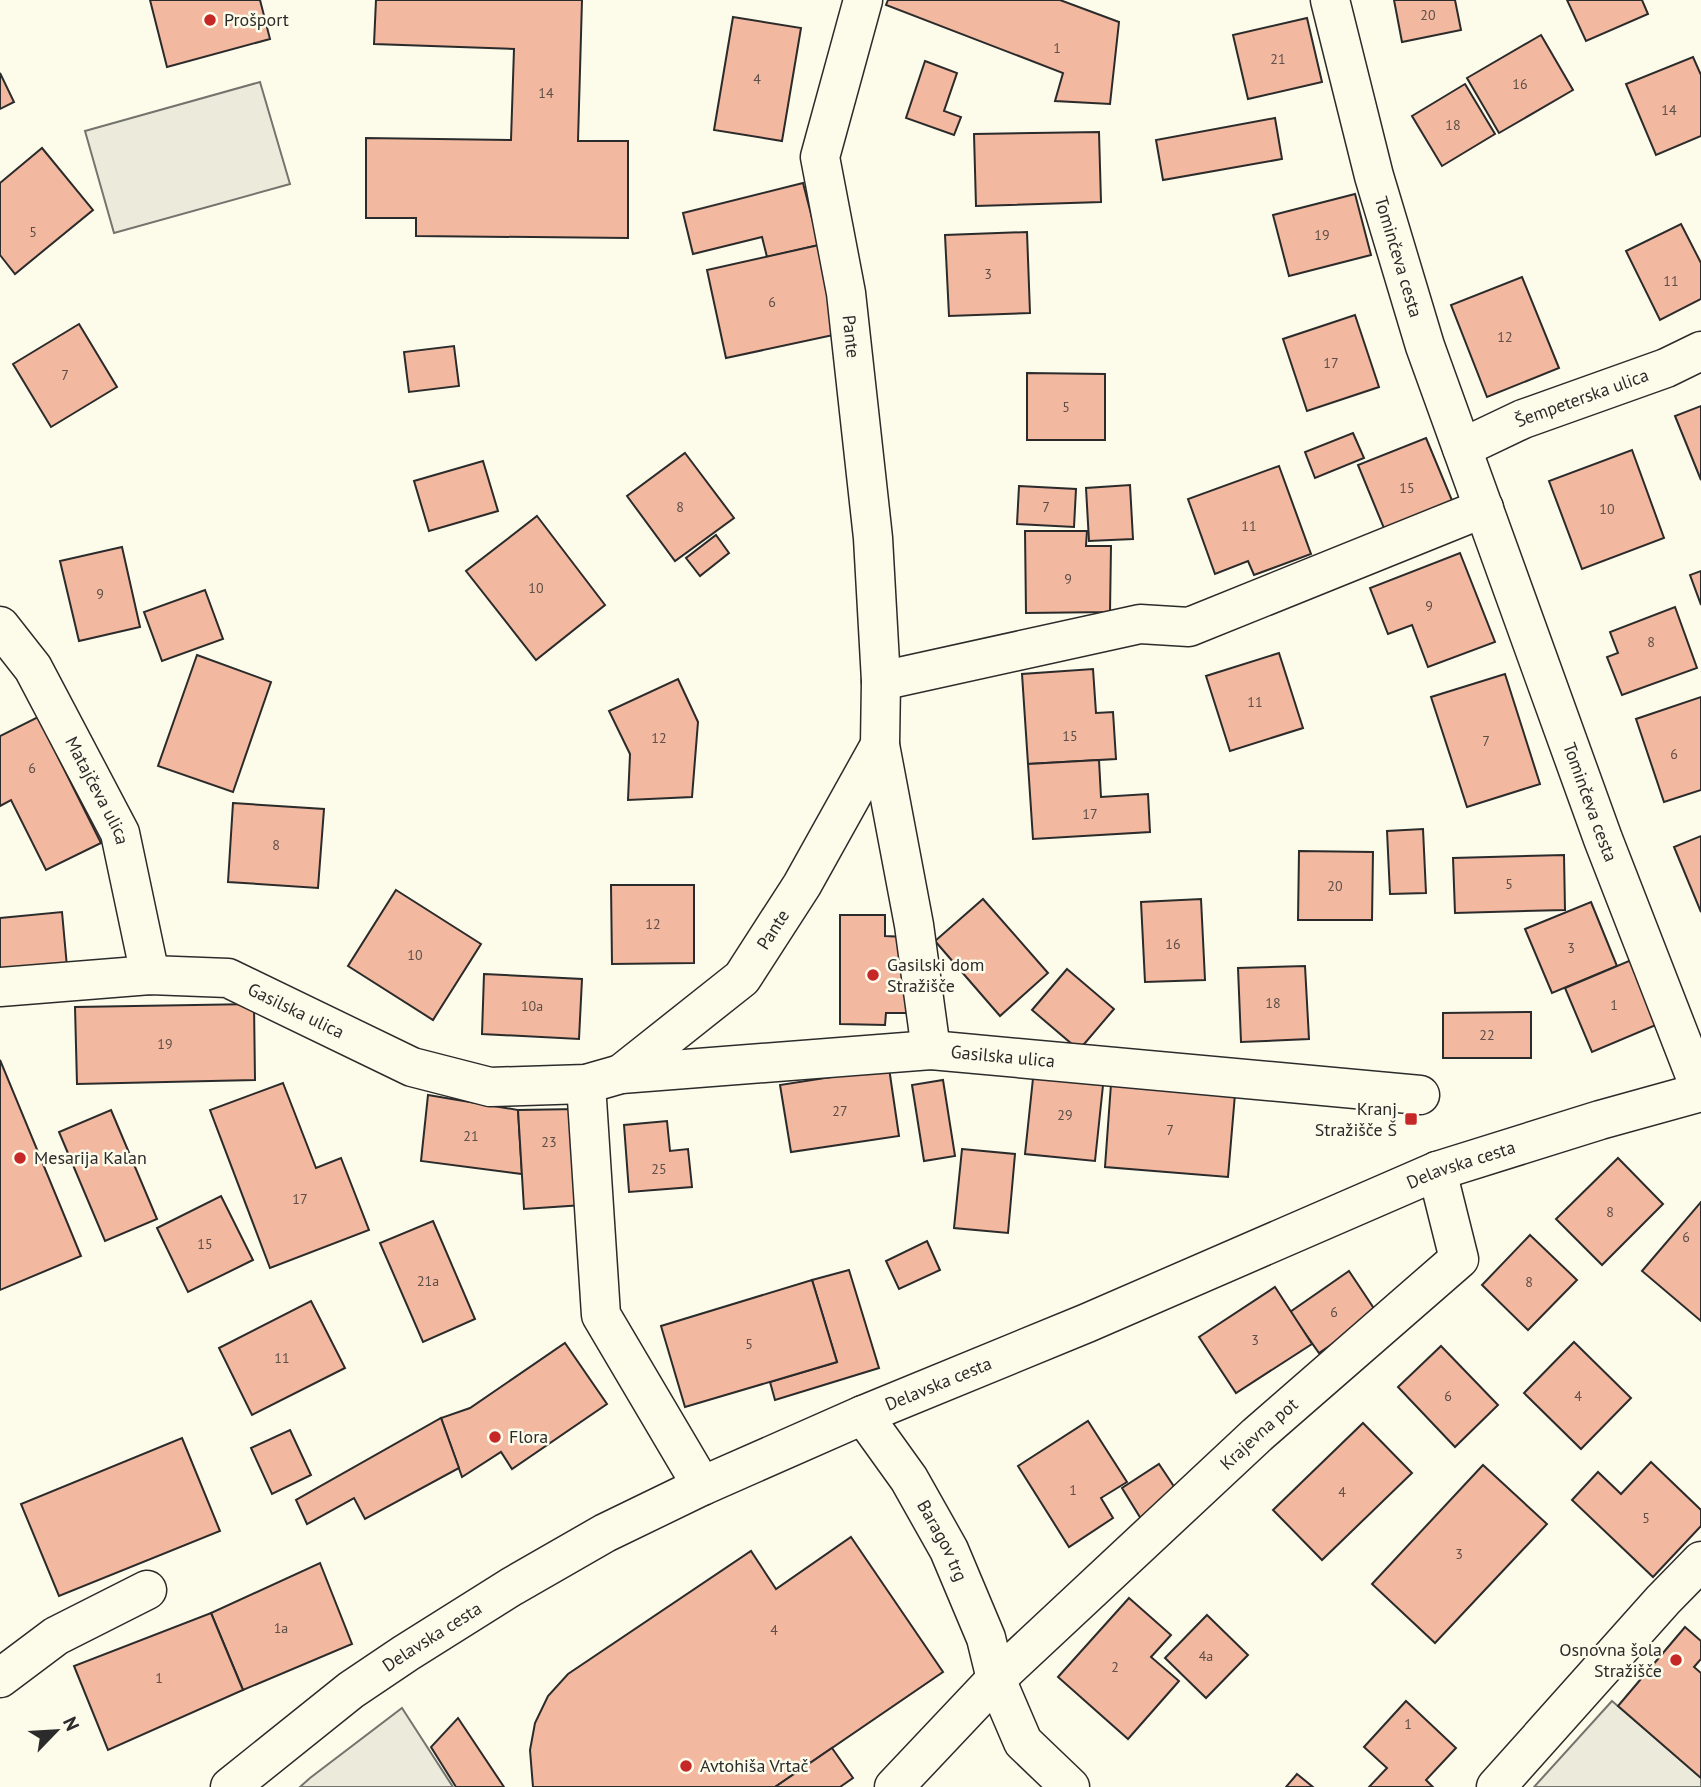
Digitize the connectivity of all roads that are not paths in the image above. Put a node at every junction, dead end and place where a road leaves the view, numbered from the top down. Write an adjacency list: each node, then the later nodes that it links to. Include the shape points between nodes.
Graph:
1 (863, 0): 7 (street, Pante, via 820,157 846,293 873,538)
2 (1330, 0): 4 (street, Tominčeva cesta, via 1374,177 1425,346)
3 (1701, 351): 4 (street, Šempeterska ulica, via 1523,419)
4 (1462, 448): 5 (street, Tominčeva cesta)
5 (1484, 508): 7 (street, via 1189,627 1140,624); 13 (street, Tominčeva cesta, via 1603,839)
6 (0, 626): 9 (street, Matajčeva ulica, via 33,668 120,833)
7 (881, 681): 8 (street, Pante)
8 (880, 745): 11 (street, Pante); 12 (street, Pante, via 802,885 741,978)
9 (150, 975): 10 (street, Gasilska ulica); 12 (street, Gasilska ulica, via 228,978 412,1067 490,1087)
10 (0, 987)
11 (932, 1050): 12 (street, Gasilska ulica); 14 (street, Gasilska ulica)
12 (604, 1079): 17 (street, via 601,1315)
13 (1701, 1092): 15 (street, Delavska cesta)
14 (1420, 1095)
15 (1437, 1171): 16 (street, Delavska cesta); 21 (street, Krajevna pot, via 1459,1259 1257,1435)
16 (863, 1415): 17 (street, Delavska cesta); 21 (street, Baragov trg, via 909,1479 949,1549 986,1637)
17 (702, 1486): 22 (street, Delavska cesta, via 605,1533 406,1653 351,1690)
18 (1701, 1561): 25 (street)
19 (147, 1590): 20 (street, via 56,1636)
20 (0, 1678)
21 (996, 1679): 23 (street); 24 (street, Baragov trg, via 1023,1742)
22 (230, 1787)
23 (894, 1787)
24 (1070, 1787)
25 (1496, 1787)

